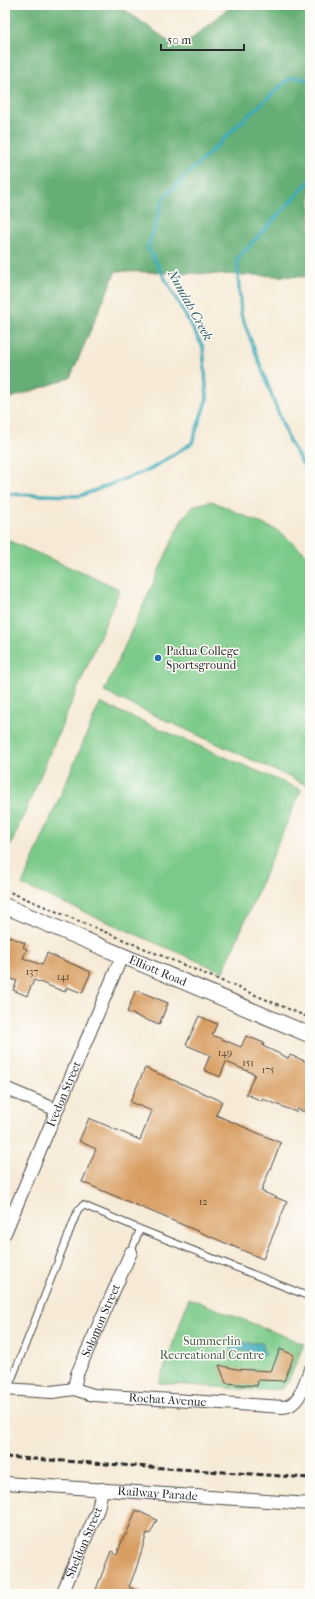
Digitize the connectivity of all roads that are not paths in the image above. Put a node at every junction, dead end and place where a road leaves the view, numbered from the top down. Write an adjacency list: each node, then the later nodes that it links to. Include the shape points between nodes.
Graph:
1 (5, 906): 2 (street, Elliott Road)
2 (122, 956): 3 (street, Elliott Road); 5 (street, Ivedon Street)
3 (310, 1035)
4 (5, 1088): 5 (street)
5 (57, 1110): 7 (street, Ivedon Street)
6 (140, 1229): 8 (lane); 9 (lane); 11 (lane, via 83,1205 78,1210)
7 (5, 1233)
8 (131, 1252): 12 (street, Solomon Street, via 77,1374)
9 (310, 1297)
10 (310, 1370): 12 (street, Rochat Avenue, via 297,1400 283,1407 93,1395)
11 (7, 1389): 12 (street, Rochat Avenue, via 52,1392)
12 (74, 1389)
13 (5, 1483): 14 (street, Railway Parade)
14 (102, 1489): 15 (street, Railway Parade); 16 (street, Sheldon Street, via 98,1509)
15 (310, 1504)
16 (62, 1594)

